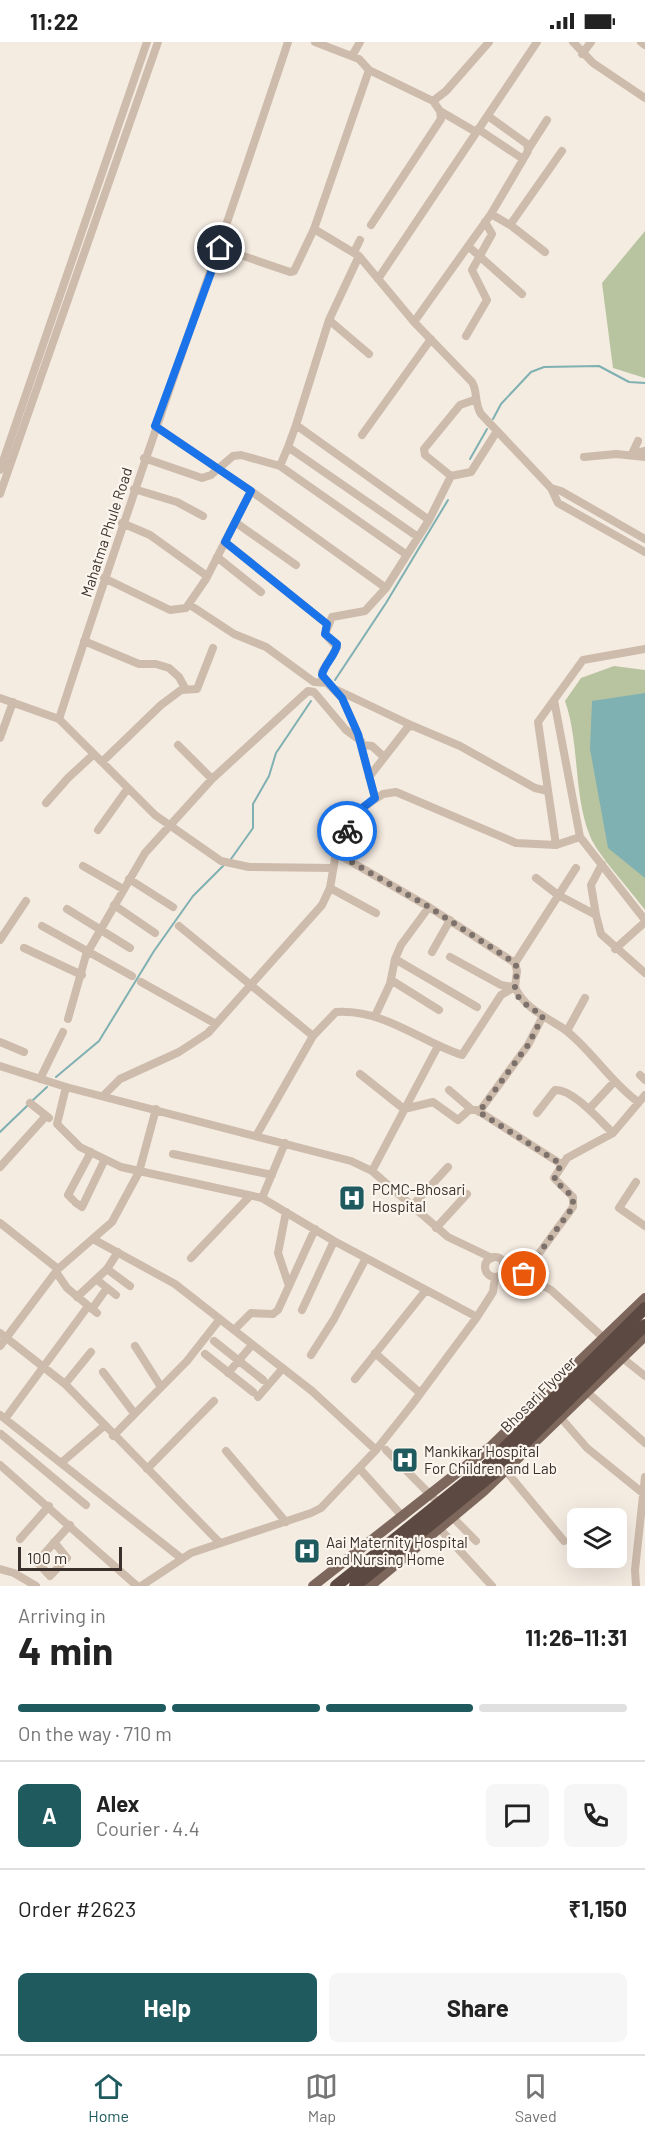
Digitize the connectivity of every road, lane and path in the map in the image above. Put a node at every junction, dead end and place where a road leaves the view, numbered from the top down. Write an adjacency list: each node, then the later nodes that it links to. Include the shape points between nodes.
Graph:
1 (147, 42): 41 (street)
2 (158, 42): 41 (street)
3 (288, 42): 30 (street, Mahatma Phule Road)
4 (315, 42): 13 (street)
5 (360, 42): 13 (street)
6 (489, 42): 16 (street, via 446,92)
7 (537, 42): 18 (street)
8 (573, 42): 12 (street)
9 (591, 42): 12 (street)
10 (641, 42): 11 (street)
11 (645, 45)
12 (582, 54): 15 (street)
13 (352, 56): 14 (street)
14 (369, 70): 16 (street); 27 (street)
15 (645, 98)
16 (433, 101): 17 (street)
17 (440, 111): 20 (street); 26 (street, via 441,118)
18 (488, 116): 20 (street); 21 (street)
19 (547, 120): 21 (street)
20 (477, 131): 23 (street); 34 (street)
21 (529, 148): 23 (street)
22 (562, 151): 25 (street)
23 (523, 159): 24 (street)
24 (488, 218): 25 (street); 29 (street); 33 (street, via 492,234)
25 (509, 224): 31 (street)
26 (371, 225)
27 (314, 229): 30 (street, via 297,266 290,272); 32 (street)
28 (360, 240): 32 (street)
29 (468, 246): 33 (street); 37 (street)
30 (220, 248): 44 (street, Mahatma Phule Road)
31 (544, 252)
32 (356, 254): 34 (street); 36 (street)
33 (478, 256): 35 (street); 38 (street, via 472,270 487,300)
34 (378, 279): 37 (street)
35 (522, 294)
36 (329, 320): 40 (street); 43 (street)
37 (414, 322): 39 (street)
38 (466, 336)
39 (431, 339): 42 (street, via 472,382 476,388); 46 (street)
40 (369, 354)
41 (42, 360): 56 (street); 61 (street)
42 (474, 400): 45 (street); 57 (street, via 460,405 424,449)
43 (296, 425): 48 (street); 63 (street)
44 (155, 426): 53 (street, Mahatma Phule Road); 55 (street)
45 (497, 431): 57 (street, via 471,472); 58 (street)
46 (363, 435)
47 (638, 441): 50 (street)
48 (288, 447): 54 (street); 66 (street)
49 (645, 451): 50 (street)
50 (632, 454): 51 (street); 52 (street)
51 (584, 457)
52 (645, 457)
53 (144, 458): 55 (street, via 202,478); 59 (street, Mahatma Phule Road)
54 (280, 466): 55 (street, via 241,455 229,457); 70 (street)
55 (218, 467): 60 (street)
56 (0, 470)
57 (451, 476): 63 (street)
58 (551, 488): 67 (street); 69 (street, via 554,498 565,507)
59 (134, 489): 62 (street, via 177,502); 65 (street, Mahatma Phule Road)
60 (251, 491): 64 (street); 75 (street)
61 (0, 494)
62 (203, 516)
63 (429, 520): 66 (street)
64 (235, 522): 68 (street); 72 (street)
65 (122, 523): 73 (street, via 150,535); 74 (street, Mahatma Phule Road)
66 (418, 537): 70 (street)
67 (645, 539)
68 (225, 542): 71 (street); 78 (street)
69 (645, 552)
70 (406, 555): 75 (street)
71 (217, 557): 73 (street); 76 (street)
72 (296, 565)
73 (207, 576): 77 (street)
74 (104, 578): 77 (street, via 170,610); 79 (street, Mahatma Phule Road)
75 (386, 588): 78 (street, via 365,611 337,614)
76 (261, 592)
77 (190, 605): 82 (street, via 234,634 266,646 314,682)
78 (327, 624): 82 (street, via 325,634 337,647 322,672)
79 (84, 641): 83 (street, via 139,664 169,668); 88 (street, Mahatma Phule Road)
80 (213, 648): 83 (street, via 200,686 195,690)
81 (645, 649): 86 (street, via 583,660)
82 (328, 683): 84 (street)
83 (185, 688): 95 (street, via 161,705)
84 (336, 690): 89 (street); 91 (street)
85 (0, 698): 87 (street)
86 (554, 700): 99 (street, via 538,722); 104 (street)
87 (13, 702): 88 (street); 90 (street)
88 (59, 719): 93 (street)
89 (413, 726): 94 (street); 99 (street)
90 (0, 738)
91 (362, 743): 94 (street); 96 (street); 97 (street, via 314,692 308,691)
92 (178, 745): 97 (street)
93 (94, 754): 95 (street); 101 (street)
94 (384, 757): 96 (street)
95 (102, 762): 98 (street)
96 (369, 777): 100 (street)
97 (212, 779): 102 (street)
98 (128, 788): 102 (street); 103 (street)
99 (548, 791): 105 (street)
100 (375, 798): 105 (street, via 396,792 516,843); 106 (street, via 361,809)
101 (46, 803)
102 (169, 826): 109 (street, via 221,861 235,865); 112 (street)
103 (98, 830)
104 (580, 837): 105 (street); 107 (street)
105 (556, 845)
106 (336, 853): 109 (street); 119 (street)
107 (602, 864): 122 (street, via 591,885); 124 (street)
108 (83, 866): 114 (street)
109 (333, 868): 113 (street)
110 (576, 868): 115 (street)
111 (536, 878): 115 (street)
112 (129, 879): 114 (street); 118 (street)
113 (330, 888): 121 (street); 143 (street, via 322,905)
114 (123, 889): 117 (street)
115 (558, 895): 122 (street); 137 (street)
116 (26, 901): 129 (street)
117 (114, 905): 127 (street); 128 (street)
118 (173, 907)
119 (429, 907): 123 (street); 136 (street)
120 (67, 909): 127 (street)
121 (376, 913)
122 (596, 915): 132 (street, via 601,934)
123 (450, 920): 134 (street); 137 (street)
124 (645, 921): 132 (street)
125 (42, 926): 133 (street)
126 (179, 926): 143 (street)
127 (100, 928): 131 (street); 133 (street)
128 (155, 933)
129 (0, 940)
130 (24, 948): 139 (street)
131 (130, 948)
132 (615, 949): 138 (street)
133 (88, 951): 139 (street); 140 (street)
134 (432, 952)
135 (450, 957): 144 (street, via 501,985)
136 (395, 959): 141 (street); 146 (street)
137 (515, 963): 144 (street)
138 (645, 974)
139 (82, 975): 150 (street)
140 (132, 976)
141 (391, 980): 147 (street); 148 (street)
142 (141, 982): 151 (street)
143 (251, 986): 151 (street); 154 (street)
144 (515, 987): 149 (street, via 525,1003); 156 (street, via 501,995 462,1055)
145 (585, 998): 152 (street)
146 (477, 1007)
147 (439, 1010)
148 (375, 1016): 154 (street, via 336,1012); 156 (street, via 393,1021)
149 (543, 1016): 152 (street); 170 (street, via 528,1045)
150 (68, 1019)
151 (216, 1024): 164 (street, via 196,1042 120,1078)
152 (567, 1031): 161 (street)
153 (63, 1032): 160 (street)
154 (313, 1036): 175 (street)
155 (1, 1044): 157 (street)
156 (438, 1046): 168 (street)
157 (24, 1053)
158 (0, 1066): 160 (street)
159 (360, 1074): 168 (street)
160 (40, 1079): 162 (street)
161 (615, 1082): 165 (street); 169 (street)
162 (66, 1087): 164 (street); 173 (street)
163 (449, 1090): 170 (street)
164 (103, 1096): 167 (street)
165 (643, 1098): 174 (street)
166 (30, 1103): 172 (street)
167 (156, 1109): 175 (street); 184 (street)
168 (404, 1109): 170 (street, via 433,1102 458,1120); 183 (street)
169 (589, 1109): 171 (street, via 558,1089); 174 (street)
170 (475, 1111): 180 (street)
171 (537, 1113)
172 (46, 1116): 173 (street); 181 (street)
173 (57, 1124): 177 (street, via 80,1147)
174 (613, 1133): 180 (street)
175 (256, 1136): 176 (street)
176 (285, 1143): 183 (street, via 351,1161); 185 (street)
177 (91, 1152): 179 (street); 179 (street, via 68,1196 82,1206)
178 (173, 1154): 185 (street)
179 (105, 1159): 184 (street)
180 (561, 1164): 205 (street, via 554,1178 573,1197 573,1207)
181 (0, 1167)
182 (448, 1167): 190 (street)
183 (372, 1171): 190 (street)
184 (139, 1172): 188 (street); 196 (street, via 112,1222)
185 (272, 1175): 189 (street)
186 (636, 1182): 193 (street, via 619,1208)
187 (467, 1194): 194 (street)
188 (250, 1196): 189 (street); 199 (street)
189 (262, 1198): 191 (street)
190 (412, 1206): 194 (street)
191 (286, 1212): 195 (street); 209 (street, via 278,1253)
192 (0, 1223): 204 (street)
193 (645, 1226)
194 (436, 1228): 201 (street)
195 (315, 1229): 197 (street); 209 (street)
196 (93, 1239): 198 (street); 204 (street)
197 (334, 1241): 200 (street); 217 (street)
198 (118, 1252): 203 (street); 219 (street, via 165,1277)
199 (191, 1258)
200 (366, 1258): 211 (street); 232 (street)
201 (492, 1258): 202 (street); 206 (street, via 485,1269)
202 (503, 1263): 205 (street); 206 (street, via 503,1272)
203 (107, 1269): 207 (street); 208 (street)
204 (57, 1271): 213 (street); 222 (street)
205 (524, 1274): 224 (street, via 551,1290)
206 (495, 1277): 218 (street, via 493,1292)
207 (96, 1279): 210 (street); 213 (street)
208 (130, 1286)
209 (289, 1286): 221 (street, via 273,1314 251,1313)
210 (107, 1288): 212 (street); 216 (street)
211 (426, 1290): 218 (street); 230 (street)
212 (116, 1295)
213 (77, 1297): 216 (street)
214 (645, 1298): 224 (main road)
215 (645, 1308): 283 (highway, Bhosari Flyover, via 487,1465)
216 (92, 1310): 235 (street)
217 (302, 1310)
218 (477, 1317): 245 (street)
219 (220, 1319): 221 (street); 243 (street)
220 (645, 1325): 284 (highway, Bhosari Flyover, via 494,1473)
221 (234, 1330): 226 (street)
222 (4, 1335): 227 (street); 235 (street)
223 (645, 1336): 233 (main road)
224 (605, 1339): 233 (street); 264 (main road, via 490,1447)
225 (214, 1341): 234 (street)
226 (252, 1345): 234 (street); 236 (street)
227 (0, 1346)
228 (135, 1346): 243 (street)
229 (91, 1352): 242 (street)
230 (375, 1353): 240 (street); 245 (street)
231 (205, 1354): 238 (street)
232 (311, 1355)
233 (622, 1358): 239 (street); 244 (main road)
234 (239, 1360): 238 (street); 241 (street)
235 (44, 1368): 242 (street); 249 (street)
236 (282, 1368): 238 (street, via 255,1395); 254 (street)
237 (103, 1372): 247 (street)
238 (228, 1373)
239 (645, 1376)
240 (355, 1379)
241 (263, 1380)
242 (65, 1384): 250 (street)
243 (161, 1387): 247 (street)
244 (587, 1392): 248 (main road); 253 (street)
245 (420, 1393): 254 (street)
246 (214, 1401): 260 (street)
247 (134, 1413): 252 (street)
248 (561, 1418): 261 (main road); 263 (street, via 587,1448)
249 (6, 1419): 251 (street); 257 (street)
250 (104, 1426): 252 (street); 257 (street)
251 (1, 1435): 265 (street)
252 (113, 1436): 260 (street)
253 (645, 1443)
254 (376, 1450): 259 (street)
255 (386, 1450): 264 (street)
256 (226, 1451): 269 (street)
257 (61, 1463): 278 (street)
258 (0, 1465): 266 (street)
259 (359, 1468): 268 (street); 269 (street, via 321,1508)
260 (147, 1469): 277 (street)
261 (506, 1471): 267 (main road); 275 (street)
262 (645, 1478): 263 (street)
263 (644, 1493): 271 (street)
264 (431, 1494): 267 (street); 268 (main road)
265 (86, 1505)
266 (49, 1506): 270 (street); 273 (street)
267 (454, 1516): 272 (main road); 274 (street)
268 (403, 1517): 282 (main road)
269 (286, 1522): 277 (street)
270 (70, 1525): 276 (street); 281 (street)
271 (643, 1526): 287 (street)
272 (440, 1529): 285 (main road); 286 (street)
273 (20, 1539)
274 (476, 1541)
275 (564, 1541)
276 (54, 1542)
277 (220, 1543): 278 (street)
278 (181, 1558): 281 (street)
279 (0, 1569): 280 (street)
280 (36, 1586)
281 (139, 1586)
282 (313, 1586)
283 (336, 1586)
284 (355, 1586)
285 (370, 1586)
286 (492, 1586)
287 (636, 1586)

